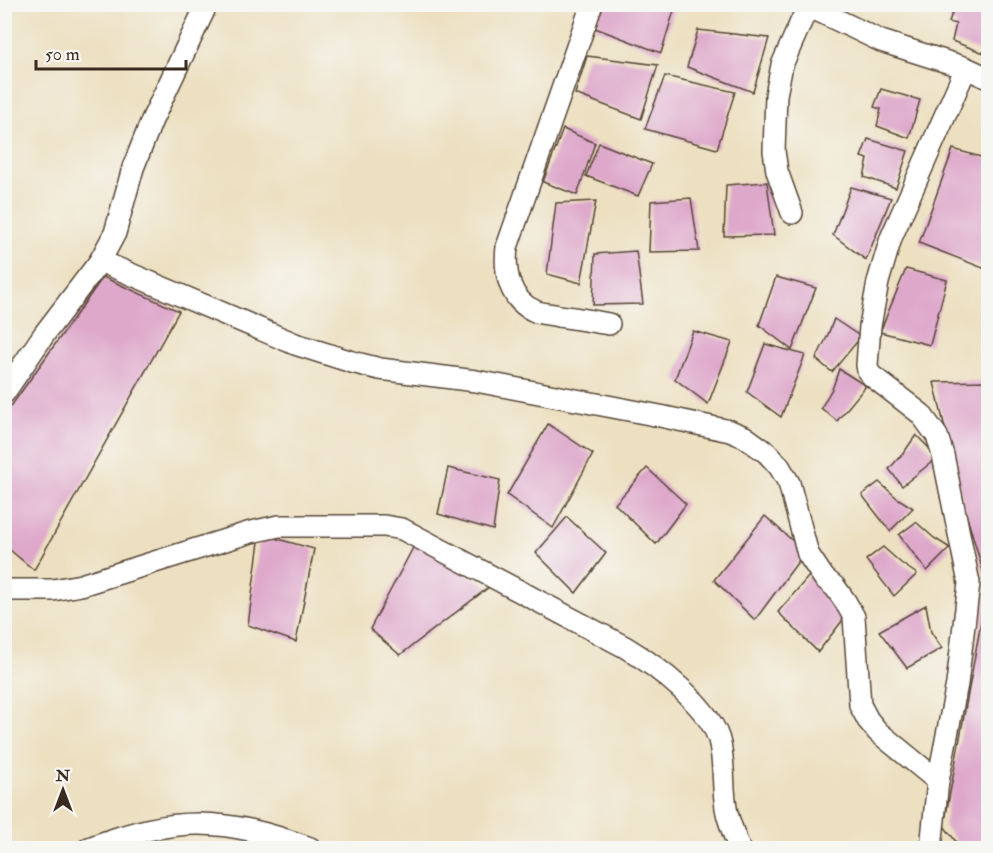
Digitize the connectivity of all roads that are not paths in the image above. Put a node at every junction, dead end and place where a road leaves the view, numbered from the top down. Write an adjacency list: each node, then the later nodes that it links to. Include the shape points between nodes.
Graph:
1 (207, 4): 7 (street, via 152,120 115,233)
2 (592, 4): 8 (street, via 507,247 506,262 514,292 535,312)
3 (806, 5): 4 (street, via 880,41); 6 (street, via 782,65 776,95 774,151)
4 (966, 68): 5 (street); 11 (street, via 891,238 878,282 867,365 872,376 921,414 937,436 969,583 957,684)
5 (988, 78)
6 (792, 213)
7 (100, 261): 9 (street); 11 (street, via 296,344 352,362 660,416 745,437 779,466 789,483 808,554 854,617 860,705 868,720)
8 (609, 324)
9 (4, 393)
10 (4, 590): 14 (street, via 53,590 81,585 279,526 402,529 625,647 669,678 716,731 726,812)
11 (938, 781): 15 (street)
12 (89, 849): 13 (street, via 138,831 188,824 251,830)
13 (310, 849)
14 (739, 849)
15 (931, 849)

